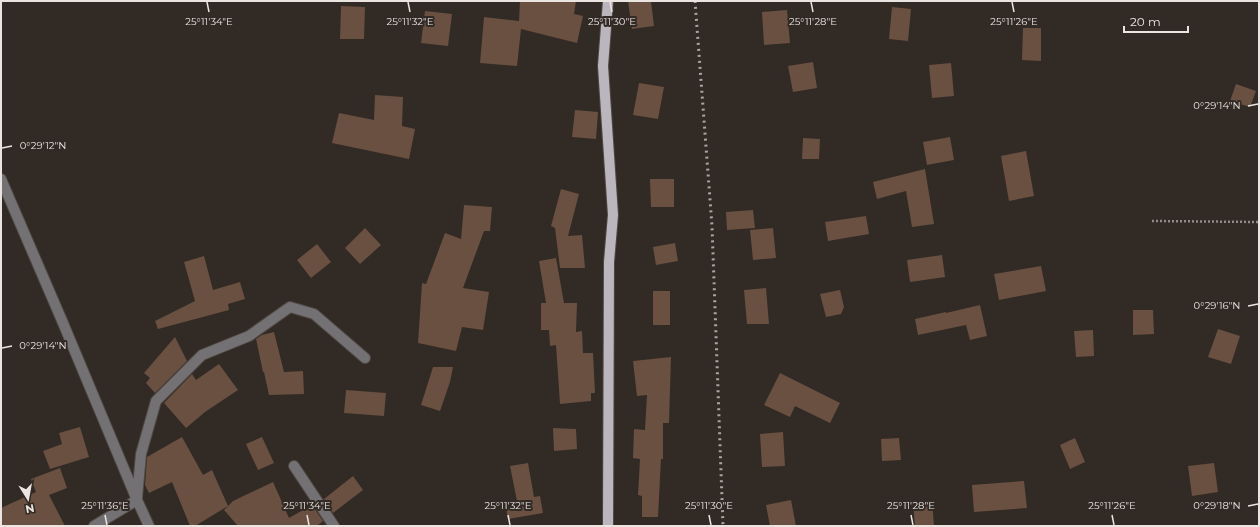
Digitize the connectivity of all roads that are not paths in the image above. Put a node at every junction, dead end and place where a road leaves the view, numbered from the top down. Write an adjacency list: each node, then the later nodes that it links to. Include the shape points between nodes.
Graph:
1 (608, 1): 9 (main road, via 603,66 613,215 609,262)
2 (1, 179): 5 (street)
3 (365, 358): 5 (street, via 314,314 290,307 249,336 202,355 156,401 141,454)
4 (294, 466): 8 (street)
5 (137, 500): 6 (street); 7 (street)
6 (94, 526)
7 (149, 526)
8 (334, 526)
9 (608, 526)

